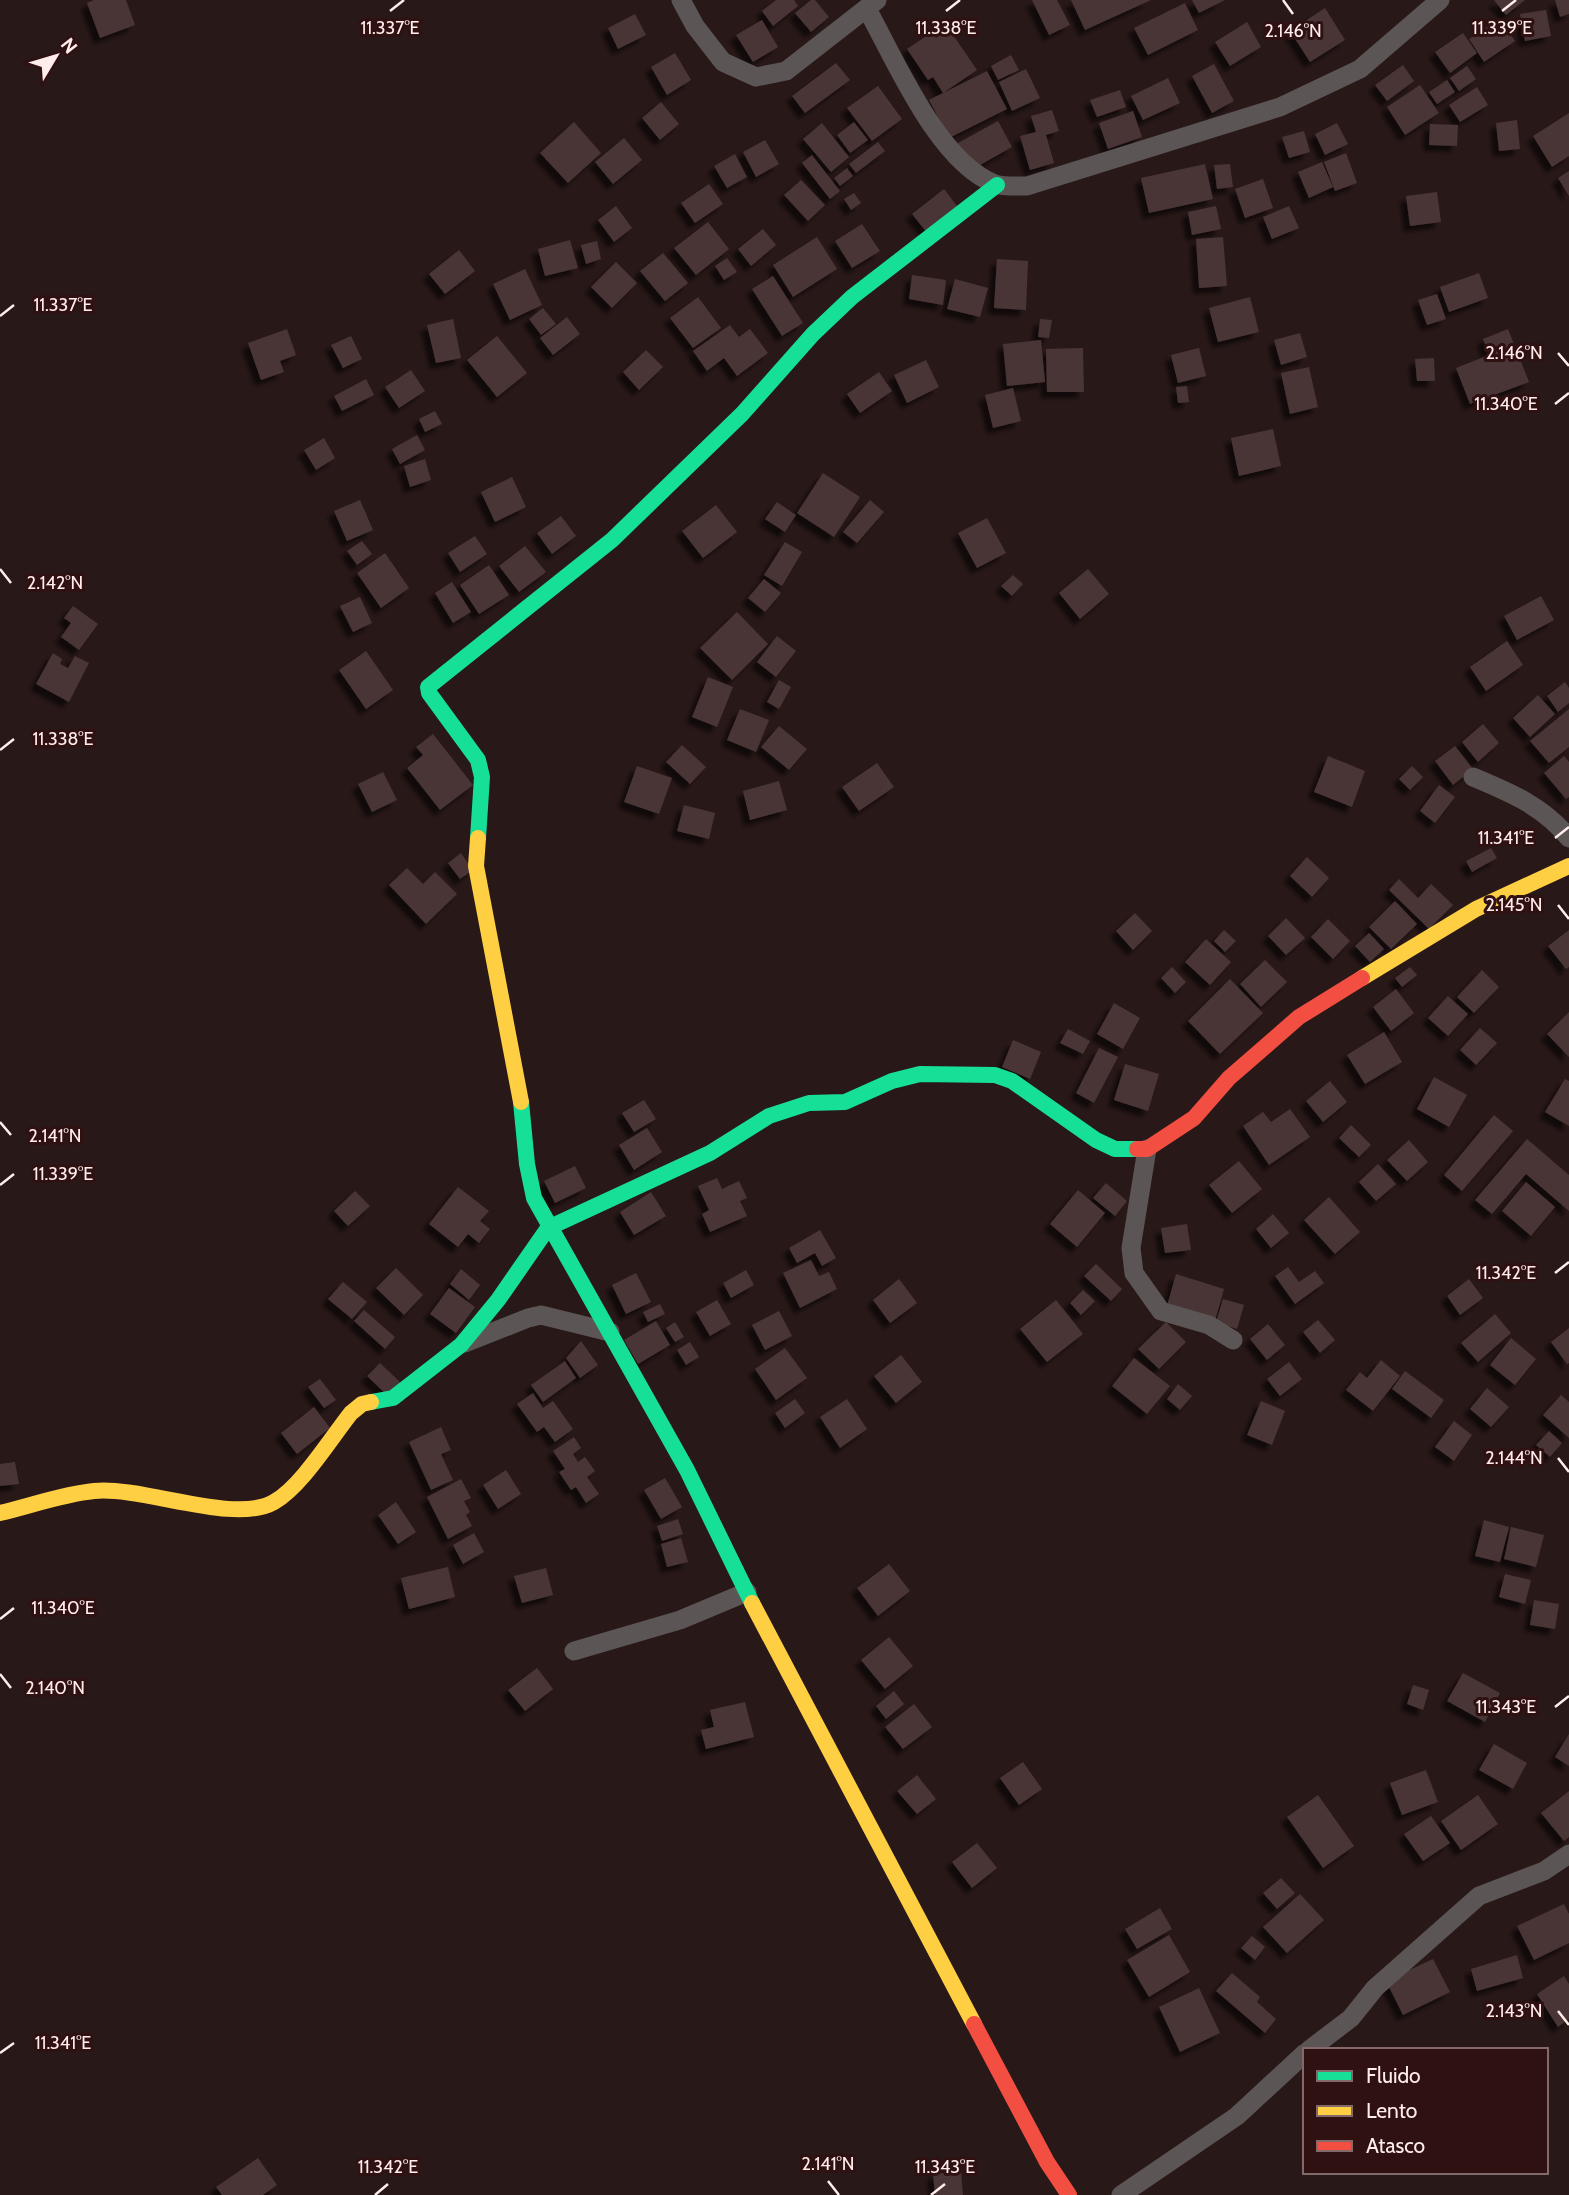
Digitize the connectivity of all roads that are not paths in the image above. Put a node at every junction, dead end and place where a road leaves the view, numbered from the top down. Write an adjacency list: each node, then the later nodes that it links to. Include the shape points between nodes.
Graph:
1 (681, 0): 3 (street, via 723,62 756,77 786,71)
2 (1440, 0): 4 (street, via 1360,69 1280,107 1027,186)
3 (872, 4): 4 (street, via 944,145 967,169)
4 (997, 185): 9 (street, via 852,297 733,423 612,540 428,687 478,760 482,777 476,866 519,1078 527,1164 534,1198)
5 (1473, 777): 6 (street, via 1526,799)
6 (1569, 838)
7 (1569, 866): 8 (street, via 1476,909 1299,1017 1229,1078 1194,1118)
8 (1147, 1149): 9 (street, via 1115,1149 1096,1140 1012,1081 995,1075 920,1074 845,1102 809,1103 769,1116 709,1153); 11 (street, via 1131,1248 1134,1273 1161,1311 1209,1325)
9 (548, 1227): 10 (street); 12 (street)
10 (610, 1332): 12 (street, via 541,1315); 14 (street, via 687,1470)
11 (1233, 1340)
12 (461, 1345): 13 (street, via 393,1398 362,1405 351,1413 274,1502 214,1508 134,1492 94,1491)
13 (0, 1513)
14 (747, 1592): 15 (street, via 680,1620); 19 (street, via 1047,2162)
15 (574, 1651)
16 (1569, 1854): 17 (street, via 1544,1871 1479,1896 1375,1988 1351,2018)
17 (1311, 2048)
18 (1303, 2055): 20 (street, via 1237,2116)
19 (1069, 2195)
20 (1121, 2195)

